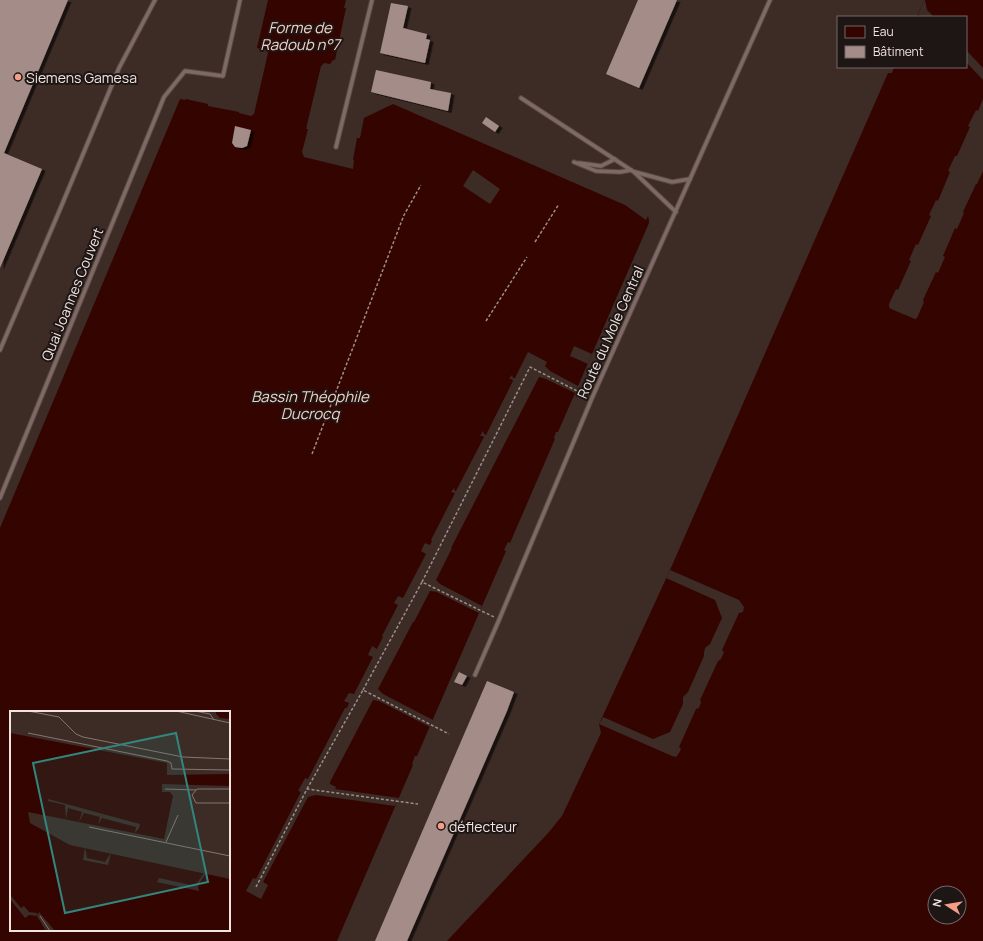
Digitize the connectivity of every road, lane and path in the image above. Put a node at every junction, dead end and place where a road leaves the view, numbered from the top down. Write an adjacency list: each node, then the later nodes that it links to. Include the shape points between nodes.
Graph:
1 (155, 0): 16 (lane, via 119,68)
2 (240, 0): 19 (lane, Quai Joannes Couvert, via 223,76 185,71 164,98)
3 (372, 0): 6 (lane)
4 (770, 0): 9 (lane, Route du Mole Central)
5 (521, 98): 7 (lane)
6 (336, 147)
7 (615, 159): 8 (lane); 8 (lane, via 601,166 574,162 596,171)
8 (632, 171): 9 (lane, via 672,182); 12 (lane)
9 (690, 179): 12 (lane, Route du Mole Central)
10 (421, 186): 18 (path, via 404,215)
11 (559, 204): 13 (path)
12 (676, 212): 21 (lane, Route du Mole Central, via 592,398)
13 (535, 242)
14 (528, 257): 15 (path)
15 (486, 321)
16 (0, 350)
17 (578, 391): 20 (path, via 530,367)
18 (312, 454)
19 (0, 498)
20 (422, 582): 21 (path); 23 (path)
21 (499, 620): 22 (lane, Route du Mole Central)
22 (475, 675)
23 (363, 690): 24 (path); 25 (path)
24 (449, 734)
25 (307, 789): 26 (path); 27 (path)
26 (418, 804)
27 (256, 887)

